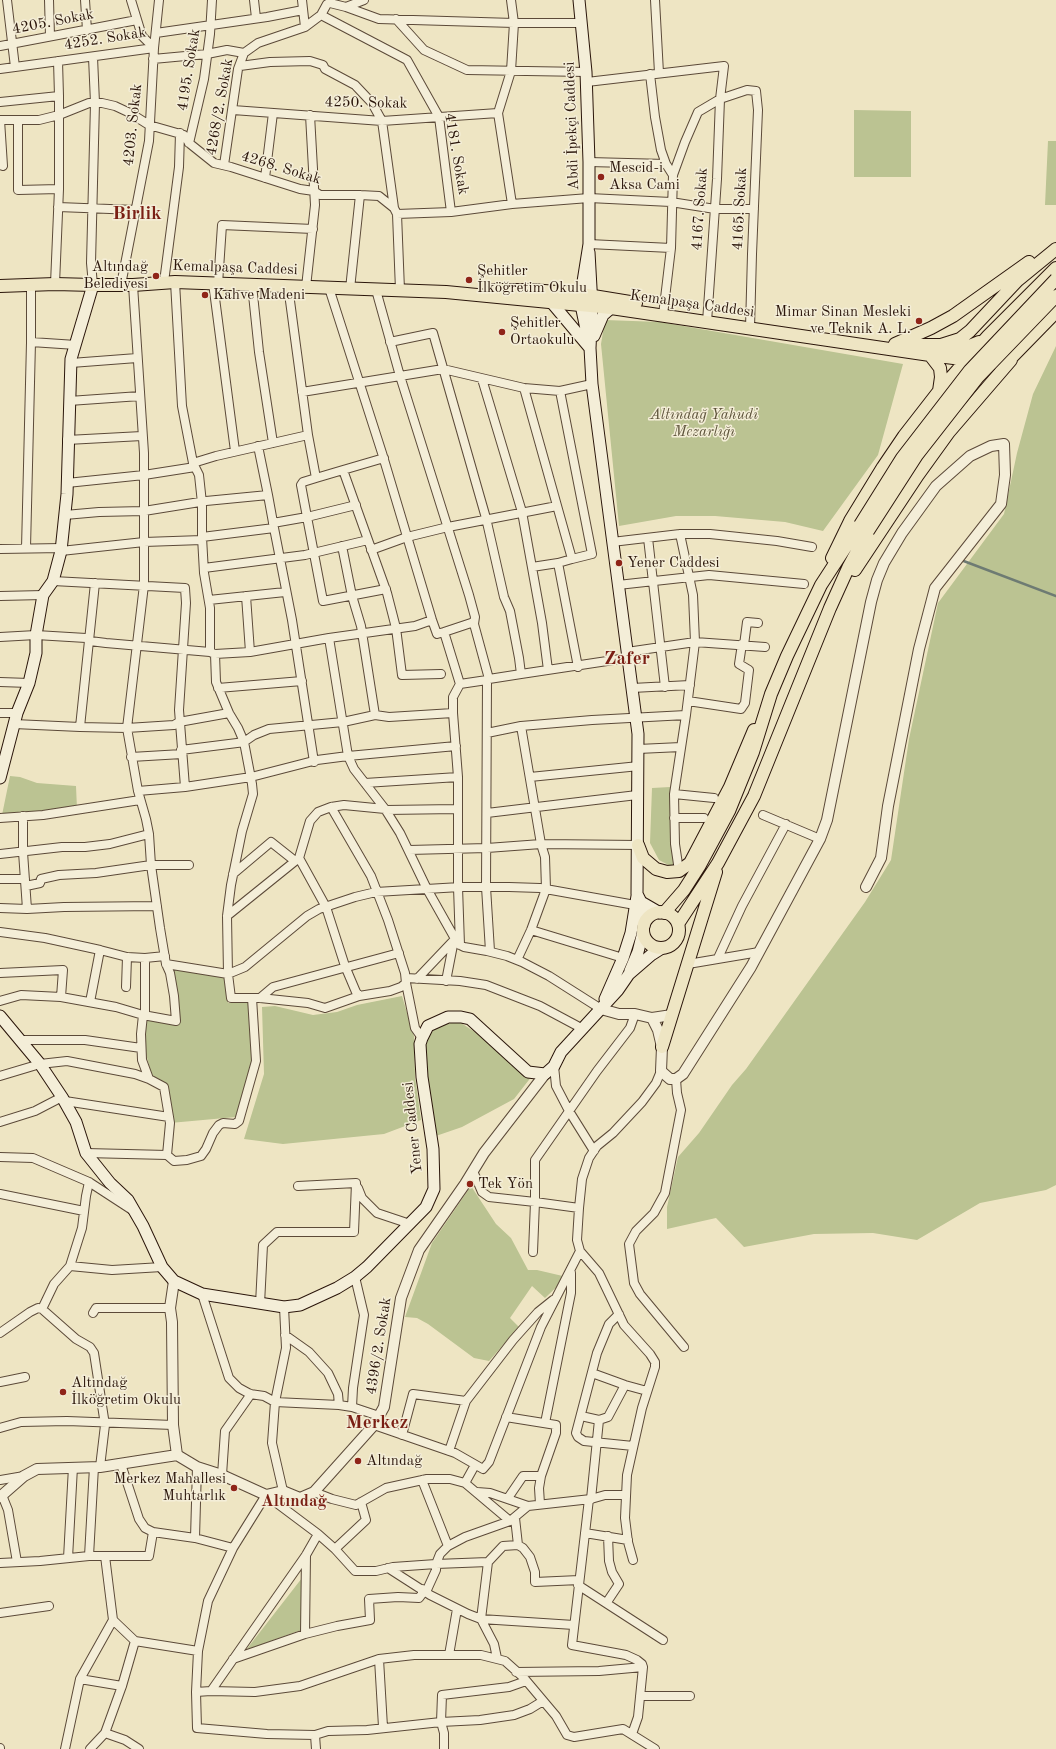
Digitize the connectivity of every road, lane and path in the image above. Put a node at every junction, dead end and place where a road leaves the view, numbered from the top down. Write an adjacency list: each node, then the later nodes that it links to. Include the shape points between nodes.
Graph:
1 (7, 0): 27 (street)
2 (49, 0): 26 (street)
3 (85, 0): 24 (street)
4 (131, 0): 19 (street)
5 (159, 0): 25 (street, 4252. Sokak)
6 (212, 0): 22 (street, 4195. Sokak)
7 (254, 0): 17 (street)
8 (302, 0): 15 (street)
9 (364, 0): 14 (street)
10 (511, 0): 20 (street)
11 (579, 0): 21 (main road, Abdi İpekçi Caddesi)
12 (655, 0): 39 (street)
13 (330, 1): 14 (street); 16 (street)
14 (346, 7): 18 (street, via 379,19)
15 (303, 10): 17 (street); 23 (street)
16 (321, 15): 23 (street); 51 (street, 4181. Sokak, via 407,60)
17 (256, 18): 22 (street)
18 (396, 19): 20 (street); 38 (street, via 424,50 467,70)
19 (137, 20): 24 (street, 4205. Sokak); 29 (street, via 142,36)
20 (514, 23): 21 (street); 38 (street)
21 (582, 23): 41 (main road, Abdi İpekçi Caddesi)
22 (210, 25): 25 (street); 31 (street, 4195. Sokak)
23 (305, 27): 30 (street, via 258,43)
24 (87, 30): 26 (street, 4205. Sokak)
25 (156, 33): 29 (street, 4252. Sokak)
26 (50, 36): 27 (street, 4205. Sokak)
27 (12, 45): 28 (street, 4205. Sokak); 36 (street)
28 (0, 46)
29 (154, 48): 32 (street, 4252. Sokak); 33 (street, 4203. Sokak)
30 (244, 53): 31 (street, via 227,50); 35 (street, 4268/2. Sokak)
31 (207, 54): 33 (street); 56 (street, 4195. Sokak, via 204,79)
32 (93, 57): 34 (street, 4252. Sokak); 45 (street)
33 (153, 59): 54 (street, 4203. Sokak)
34 (58, 61): 36 (street, 4252. Sokak); 42 (street)
35 (240, 66): 46 (street, 4268/2. Sokak); 53 (street, via 292,61 310,61 323,65 325,69 355,85 372,103)
36 (15, 67): 37 (street, 4252. Sokak)
37 (0, 69)
38 (511, 71): 41 (street); 48 (street)
39 (659, 73): 40 (street); 43 (street, 4167. Sokak, via 724,66)
40 (650, 74): 41 (street); 58 (street, via 655,117)
41 (586, 77): 57 (main road, Abdi İpekçi Caddesi)
42 (59, 96): 44 (street); 49 (street)
43 (720, 99): 61 (street, via 698,112); 71 (street, 4167. Sokak); 72 (street, 4165. Sokak, via 747,90 756,91 758,110)
44 (0, 102)
45 (95, 103): 49 (street); 54 (street, via 115,106); 70 (street)
46 (233, 110): 47 (street, 4250. Sokak); 60 (street, 4268/2. Sokak)
47 (273, 113): 50 (street, 4250. Sokak); 62 (street)
48 (498, 113): 51 (street, 4250. Sokak); 68 (street)
49 (59, 115): 52 (street, via 39,120); 63 (street)
50 (310, 115): 53 (street, 4250. Sokak); 64 (street)
51 (438, 116): 53 (street, 4250. Sokak); 75 (street, 4181. Sokak)
52 (18, 121): 59 (street, via 0,120 3,166); 63 (street, via 18,190)
53 (382, 121): 74 (street)
54 (149, 125): 55 (street); 73 (street, 4203. Sokak, via 149,141)
55 (180, 133): 56 (street, 4268. Sokak); 84 (street)
56 (189, 143): 60 (street, 4268. Sokak, via 214,163)
57 (589, 162): 58 (street); 66 (main road, Abdi İpekçi Caddesi)
58 (666, 164): 61 (street)
59 (0, 165)
60 (224, 165): 62 (street, 4268. Sokak)
61 (673, 175): 67 (street)
62 (264, 178): 64 (street, 4268. Sokak)
63 (58, 189): 69 (street)
64 (314, 191): 65 (street, 4268. Sokak, via 320,195); 76 (street)
65 (360, 195): 74 (street, 4268. Sokak, via 379,196); 95 (street)
66 (589, 198): 67 (street); 68 (street); 78 (main road, Abdi İpekçi Caddesi)
67 (671, 202): 71 (street); 79 (street)
68 (512, 204): 75 (street)
69 (58, 207): 70 (street); 85 (street)
70 (92, 207): 73 (street); 91 (street)
71 (715, 208): 72 (street); 106 (street, 4167. Sokak)
72 (754, 209): 107 (street, 4165. Sokak)
73 (136, 210): 86 (street, 4203. Sokak)
74 (395, 211): 75 (street); 97 (street)
75 (451, 212)
76 (313, 229): 87 (street, via 222,225); 93 (street)
77 (1056, 242): 111 (main road, via 953,316)
78 (589, 248): 79 (street); 100 (main road, Abdi İpekçi Caddesi); 100 (main road, Abdi İpekçi Caddesi, via 590,278)
79 (671, 248): 104 (street)
80 (1056, 249): 111 (main road, via 1018,280 964,336 948,344)
81 (1056, 268): 83 (main road)
82 (1056, 279): 153 (main road, bridge, via 970,370 902,458)
83 (1043, 280): 103 (main road, via 1038,289 1039,300 1047,307); 108 (main road)
84 (170, 282): 86 (main road, Kemalpaşa Caddesi); 87 (main road, Kemalpaşa Caddesi); 137 (street, via 182,406)
85 (55, 284): 88 (main road, Kemalpaşa Caddesi); 91 (main road, Kemalpaşa Caddesi)
86 (127, 284): 91 (main road, Kemalpaşa Caddesi); 116 (street, 4203. Sokak)
87 (216, 284): 89 (main road, Kemalpaşa Caddesi); 135 (street, via 219,341)
88 (31, 285): 90 (main road, Kemalpaşa Caddesi); 109 (street)
89 (252, 285): 92 (main road, Kemalpaşa Caddesi); 133 (street)
90 (0, 286)
91 (92, 286): 112 (main road)
92 (288, 286): 93 (main road, Kemalpaşa Caddesi); 127 (street)
93 (306, 287): 94 (main road, Kemalpaşa Caddesi)
94 (329, 288): 95 (main road, Kemalpaşa Caddesi); 122 (street)
95 (350, 289): 96 (main road, Kemalpaşa Caddesi)
96 (376, 290): 97 (main road, Kemalpaşa Caddesi); 110 (street)
97 (400, 290): 98 (main road, Kemalpaşa Caddesi)
98 (446, 292): 100 (main road, Kemalpaşa Caddesi, via 501,290); 101 (main road, Kemalpaşa Caddesi)
99 (1056, 296): 153 (main road, bridge, via 978,377)
100 (587, 300): 101 (main road, Kemalpaşa Caddesi); 102 (main road, Kemalpaşa Caddesi); 104 (main road); 113 (main road)
101 (552, 303): 113 (main road)
102 (611, 308): 104 (main road, Kemalpaşa Caddesi); 113 (main road, via 603,314)
103 (1056, 308)
104 (663, 312): 106 (main road, Kemalpaşa Caddesi)
105 (1056, 312): 115 (main road, Kemalpaşa Caddesi)
106 (707, 319): 107 (main road, Kemalpaşa Caddesi)
107 (750, 325): 111 (main road); 114 (main road, Kemalpaşa Caddesi)
108 (988, 336): 111 (main road, via 976,344 956,350 923,349); 117 (main road)
109 (31, 342): 112 (street); 163 (street)
110 (390, 342): 119 (street, via 433,333); 120 (street)
111 (900, 344)
112 (76, 345): 118 (main road)
113 (590, 348): 123 (main road)
114 (930, 355): 117 (main road, Kemalpaşa Caddesi); 126 (main road, via 940,368)
115 (1014, 356): 117 (main road, Kemalpaşa Caddesi, via 999,363); 188 (main road, via 918,474)
116 (137, 358): 118 (street); 128 (street, 4203. Sokak)
117 (965, 360): 126 (main road)
118 (70, 363): 129 (main road)
119 (443, 369): 120 (street); 121 (street); 150 (street)
120 (400, 376): 122 (street); 152 (street)
121 (482, 379): 124 (street); 147 (street)
122 (359, 384): 127 (street); 136 (street)
123 (592, 384): 125 (street); 160 (main road)
124 (524, 388): 125 (street); 145 (street)
125 (560, 391): 169 (street, via 592,554)
126 (939, 391): 180 (main road, via 904,436 853,515)
127 (302, 392): 130 (street)
128 (140, 396): 129 (street); 131 (street, 4203. Sokak)
129 (69, 402): 132 (main road)
130 (308, 435): 133 (street); 140 (street)
131 (142, 436): 132 (street); 139 (street, 4203. Sokak)
132 (67, 440): 141 (main road)
133 (273, 443): 134 (street)
134 (258, 446): 135 (street); 142 (street)
135 (235, 451): 137 (street)
136 (384, 458): 138 (street); 155 (street)
137 (194, 465): 139 (street); 143 (street, via 199,475)
138 (343, 470): 140 (street); 144 (street)
139 (144, 475): 141 (street); 146 (street, 4203. Sokak)
140 (316, 478): 149 (street, via 301,485)
141 (67, 483): 148 (main road)
142 (268, 495): 143 (street); 151 (street)
143 (202, 503): 146 (street); 156 (street)
144 (356, 506): 149 (street); 158 (street)
145 (557, 506): 147 (street); 169 (street)
146 (144, 511): 148 (street); 159 (street, 4203. Sokak)
147 (522, 512): 150 (street); 171 (street)
148 (65, 515): 165 (main road)
149 (307, 517): 151 (street); 167 (street)
150 (486, 518): 152 (street); 212 (street, via 504,597 510,611)
151 (273, 526): 156 (street); 168 (street)
152 (448, 526): 155 (street); 190 (street, via 476,617)
153 (864, 528): 180 (main road); 188 (main road)
154 (680, 534): 157 (street); 162 (street, via 738,536); 173 (street)
155 (407, 536): 166 (street); 189 (street)
156 (202, 538): 159 (street); 172 (street)
157 (648, 538): 160 (street); 175 (street)
158 (368, 540): 161 (street); 166 (street)
159 (144, 542): 165 (street); 178 (street, 4203. Sokak)
160 (612, 542): 179 (main road)
161 (342, 546): 167 (street); 186 (street)
162 (812, 547)
163 (26, 548): 164 (street); 165 (street)
164 (0, 549)
165 (61, 549): 174 (main road)
166 (371, 550): 181 (street)
167 (313, 553): 168 (street); 186 (street, via 323,601)
168 (280, 559): 172 (street); 182 (street)
169 (572, 559): 170 (street)
170 (558, 563): 171 (street); 209 (street)
171 (532, 567): 210 (street)
172 (204, 568): 187 (street)
173 (689, 577): 175 (street); 177 (street, via 722,576); 199 (street, via 693,595)
174 (53, 581): 176 (street); 183 (main road)
175 (653, 582): 179 (street); 204 (street)
176 (96, 583): 178 (street); 198 (street)
177 (804, 584)
178 (144, 585): 202 (street, 4203. Sokak); 205 (street, via 185,588)
179 (618, 585): 208 (main road)
180 (821, 585): 222 (main road, via 786,656)
181 (386, 589): 186 (street); 192 (street)
182 (285, 592): 185 (street); 200 (street)
183 (43, 595): 184 (street); 195 (main road)
184 (0, 596)
185 (246, 596): 187 (street); 206 (street)
186 (352, 596): 194 (street)
187 (209, 600): 207 (street)
188 (830, 608): 281 (main road, via 754,796)
189 (432, 620): 192 (street, via 415,626); 193 (street, via 437,634)
190 (474, 622): 193 (street); 213 (street)
191 (758, 623): 201 (street, via 747,622)
192 (396, 628): 194 (street); 211 (street, via 402,675)
193 (444, 632): 217 (street)
194 (362, 633): 197 (street); 228 (street)
195 (36, 635): 196 (street); 198 (street, via 86,638); 216 (main road, via 36,653)
196 (0, 637)
197 (329, 638): 200 (street); 232 (street)
198 (90, 641): 202 (street); 234 (street)
199 (695, 642): 201 (street); 204 (street); 218 (street)
200 (296, 644): 206 (street); 214 (street)
201 (743, 644): 203 (street); 223 (street, via 739,664 749,670 745,703 741,709)
202 (136, 645): 205 (street); 237 (street, 4203. Sokak)
203 (765, 647)
204 (661, 648): 208 (street); 219 (street)
205 (182, 649): 207 (street); 231 (street)
206 (250, 652): 207 (street)
207 (212, 653): 220 (street)
208 (627, 655): 209 (street); 221 (main road)
209 (578, 666): 210 (street)
210 (548, 670): 212 (street)
211 (440, 674)
212 (522, 674): 213 (street)
213 (488, 680): 217 (street); 238 (street)
214 (302, 681): 220 (street); 235 (street)
215 (0, 682): 216 (street)
216 (29, 683): 225 (main road)
217 (460, 684): 227 (street, via 453,697)
218 (690, 685): 219 (street); 223 (street)
219 (665, 687): 221 (street)
220 (218, 688): 226 (street)
221 (632, 688): 230 (main road)
222 (771, 694): 284 (main road, via 730,787 690,863); 299 (main road, via 754,752 729,811 684,890)
223 (688, 701): 229 (street)
224 (0, 713): 225 (street)
225 (17, 713): 233 (main road)
226 (229, 713): 231 (street); 239 (street)
227 (453, 713): 228 (street, via 389,717); 240 (street)
228 (375, 715): 232 (street)
229 (686, 715): 230 (street); 241 (street)
230 (635, 718): 236 (street); 242 (main road)
231 (179, 722): 237 (street, via 174,725); 243 (street)
232 (343, 722): 235 (street); 244 (street)
233 (14, 724): 234 (street); 246 (main road)
234 (80, 726): 237 (street)
235 (309, 726): 239 (street, via 269,729); 247 (street)
236 (521, 726): 238 (street); 251 (street)
237 (127, 728): 245 (street, 4203. Sokak)
238 (486, 733): 264 (street)
239 (244, 742): 243 (street); 249 (street)
240 (456, 746): 244 (street); 250 (street)
241 (681, 747): 242 (street); 256 (street)
242 (638, 749): 248 (main road)
243 (181, 752): 245 (street); 254 (street)
244 (348, 756): 247 (street); 253 (street)
245 (131, 757): 255 (street, 4203. Sokak)
246 (2, 760): 252 (main road)
247 (314, 762): 249 (street)
248 (639, 766): 251 (street); 257 (main road)
249 (251, 777): 254 (street); 285 (street, via 253,794)
250 (458, 777): 253 (street); 262 (street)
251 (530, 777): 261 (street)
252 (0, 778)
253 (365, 783): 263 (street)
254 (184, 787): 255 (street)
255 (138, 791): 259 (street, 4203. Sokak)
256 (674, 794): 258 (street); 268 (street)
257 (637, 795): 261 (street); 274 (main road)
258 (714, 798)
259 (140, 800): 266 (street); 271 (street, 4203. Sokak)
260 (331, 807): 263 (street, via 344,805); 280 (street, via 318,812 310,821); 293 (street, via 371,876)
261 (535, 807): 264 (street); 273 (street)
262 (457, 809): 263 (street); 276 (street)
263 (385, 810): 277 (street)
264 (488, 813): 275 (street)
265 (763, 815): 270 (street)
266 (23, 816): 267 (street); 278 (street)
267 (0, 818)
268 (674, 818): 269 (street); 284 (street)
269 (704, 818)
270 (786, 824): 272 (street); 314 (street, via 742,906)
271 (149, 834): 278 (street, via 86,848 62,847); 282 (street, 4203. Sokak)
272 (820, 839): 289 (street, via 827,820 871,602 884,563 936,486 970,456 991,446 1004,444 1005,475 1001,504 935,588 919,649 888,806 881,858); 309 (street)
273 (541, 844): 274 (street); 275 (street); 292 (street, via 545,858)
274 (638, 845): 284 (main road, via 643,858 656,869 667,872); 294 (main road)
275 (487, 848): 276 (street); 288 (street)
276 (457, 849): 277 (street); 290 (street)
277 (409, 850): 291 (street)
278 (23, 852): 279 (street); 287 (street)
279 (0, 854)
280 (297, 860): 285 (street, via 271,842); 296 (street); 300 (street)
281 (718, 863): 301 (main road); 317 (main road)
282 (151, 864): 283 (street); 287 (street, via 96,873 59,875 41,879 40,883); 295 (street, 4203. Sokak)
283 (189, 865)
284 (679, 871)
285 (233, 874): 300 (street)
286 (0, 879): 287 (street)
287 (26, 882): 298 (street)
288 (486, 887): 290 (street); 292 (street); 308 (street)
289 (866, 887)
290 (458, 888): 291 (street); 305 (street)
291 (428, 889): 293 (street); 305 (street)
292 (546, 889): 294 (street); 303 (street)
293 (376, 892): 296 (street); 310 (street)
294 (637, 900): 299 (main road); 302 (main road); 313 (main road)
295 (157, 906): 298 (street, via 64,906); 315 (street, 4203. Sokak)
296 (326, 907): 318 (street); 320 (street, via 307,916 245,967)
297 (0, 908): 298 (street)
298 (27, 909)
299 (662, 913): 301 (main road, via 673,917); 302 (main road, via 651,916)
300 (227, 916): 320 (street)
301 (678, 924): 306 (main road, via 679,934 675,942)
302 (644, 929): 306 (main road, via 649,944); 321 (main road)
303 (531, 930): 313 (street); 316 (street)
304 (0, 932): 307 (street, via 45,938)
305 (457, 942): 308 (street, via 464,947); 322 (street); 324 (street)
306 (662, 948): 321 (main road)
307 (100, 950): 311 (street); 330 (street)
308 (490, 952): 316 (street)
309 (759, 952): 314 (street); 348 (street, via 683,1074)
310 (399, 953): 318 (street); 323 (street)
311 (127, 957): 312 (street); 325 (street)
312 (145, 958): 315 (street); 335 (street)
313 (624, 958): 331 (main road)
314 (718, 958): 317 (street)
315 (165, 960): 320 (street); 335 (street, 4203. Sokak, via 172,981 176,1021)
316 (517, 960): 331 (street, via 549,976)
317 (688, 964): 333 (main road)
318 (345, 966): 326 (street); 328 (street, via 273,987)
319 (0, 973): 327 (street, via 63,970)
320 (228, 974): 328 (street, via 231,998)
321 (629, 974): 331 (main road)
322 (417, 979): 323 (street); 324 (street)
323 (406, 980): 326 (street, via 401,987 390,991); 338 (street, via 416,1028)
324 (446, 980): 337 (street, via 486,985 540,1006)
325 (126, 987)
326 (359, 996): 328 (street, via 325,1008)
327 (62, 997): 329 (street, via 21,995); 330 (street)
328 (256, 998): 355 (street, via 256,1061 239,1121 235,1124 220,1125 201,1156 174,1161)
329 (0, 1001)
330 (90, 1002): 335 (street)
331 (601, 1009): 332 (street, via 619,1014); 337 (main road)
332 (636, 1014): 336 (street); 350 (street, via 630,1028)
333 (672, 1015): 336 (street); 340 (main road)
334 (0, 1016): 339 (main road)
335 (144, 1016): 341 (street)
336 (652, 1018): 340 (street)
337 (583, 1029): 343 (main road, via 561,1052)
338 (422, 1038): 345 (main road, via 428,1026 448,1017 470,1019 528,1072); 366 (main road, Yener Caddesi, via 422,1077 433,1149 434,1189 426,1207)
339 (19, 1040): 341 (street, via 85,1040); 342 (main road)
340 (662, 1046): 344 (street)
341 (141, 1048): 347 (street, via 142,1060)
342 (40, 1064): 346 (street); 347 (street, via 67,1061); 349 (main road)
343 (554, 1066): 345 (main road); 350 (street, via 556,1086)
344 (661, 1071): 348 (street, via 670,1079); 353 (street, via 656,1083 642,1102)
345 (545, 1074): 357 (street, 4396/2. Sokak)
346 (0, 1076)
347 (149, 1079): 351 (street, via 164,1086)
348 (676, 1079): 384 (street, via 681,1110 665,1193 654,1213 636,1231 629,1244 631,1270 640,1294)
349 (63, 1099): 351 (street); 352 (street); 354 (main road, via 76,1122)
350 (569, 1111): 353 (street); 362 (street, via 535,1160)
351 (169, 1117): 355 (street, via 170,1139)
352 (0, 1122)
353 (594, 1150): 363 (street, via 582,1179)
354 (86, 1153): 355 (street); 365 (main road)
355 (167, 1155)
356 (0, 1157): 358 (street, via 33,1158)
357 (473, 1171): 362 (street, via 482,1192 489,1197); 395 (street, 4396/2. Sokak, via 419,1250 409,1273 401,1298 384,1407)
358 (89, 1182): 364 (street); 365 (street)
359 (356, 1184): 360 (street); 366 (street, via 362,1198 377,1212); 376 (street, via 354,1232 277,1232 263,1245)
360 (298, 1186)
361 (0, 1194): 364 (street)
362 (535, 1202): 363 (street); 368 (street)
363 (579, 1208): 367 (street, via 577,1240)
364 (84, 1211): 369 (street, via 82,1228)
365 (136, 1212): 370 (main road)
366 (410, 1224): 372 (main road, Yener Caddesi)
367 (580, 1251): 371 (street); 381 (street, via 599,1273)
368 (532, 1252)
369 (70, 1266): 370 (street, via 112,1270); 378 (street, via 54,1284)
370 (162, 1268): 373 (main road)
371 (572, 1270): 375 (street); 400 (street, via 571,1293)
372 (355, 1278): 377 (main road, Yener Caddesi, via 300,1305); 394 (street, via 364,1315)
373 (174, 1281): 374 (main road, Yener Caddesi); 379 (street)
374 (202, 1294): 376 (main road, Yener Caddesi); 390 (street, via 229,1378 239,1388)
375 (556, 1298): 391 (street, via 538,1312 513,1340); 397 (street)
376 (260, 1304): 377 (main road, Yener Caddesi)
377 (284, 1307): 383 (street)
378 (42, 1308): 382 (street, via 30,1312); 399 (street, via 94,1352)
379 (170, 1308): 380 (street, via 96,1308); 401 (street)
380 (92, 1313)
381 (619, 1314): 385 (street, via 609,1324); 389 (street, via 624,1325 655,1362)
382 (0, 1333)
383 (285, 1335): 392 (street, via 286,1348); 393 (street, via 309,1352 328,1373 338,1394)
384 (684, 1347)
385 (592, 1373): 388 (street); 396 (street)
386 (25, 1377): 387 (street)
387 (0, 1382)
388 (625, 1385): 389 (street); 398 (street, via 608,1416)
389 (647, 1391): 406 (street)
390 (251, 1394): 392 (street, via 264,1396); 414 (street, via 225,1431)
391 (466, 1401): 404 (street, via 413,1394); 407 (street)
392 (275, 1402): 393 (street); 420 (street, via 272,1443)
393 (339, 1405): 394 (street)
394 (352, 1407): 395 (street)
395 (379, 1416): 402 (street, 4396/2. Sokak)
396 (581, 1416): 398 (street); 405 (street, via 577,1426 578,1437 584,1441)
397 (506, 1417): 400 (street); 410 (street, via 489,1462 483,1469)
398 (599, 1420): 405 (street)
399 (104, 1423): 401 (street); 403 (street, via 21,1422); 412 (street)
400 (545, 1423): 416 (street, via 556,1425 556,1433)
401 (173, 1425): 408 (street)
402 (374, 1426): 404 (street); 421 (street, 4396/2. Sokak)
403 (0, 1428)
404 (402, 1435): 407 (street)
405 (596, 1442): 406 (street); 427 (street)
406 (634, 1446): 424 (street)
407 (449, 1451): 410 (street)
408 (178, 1455): 409 (street); 413 (street)
409 (121, 1464): 412 (street); 432 (street, via 139,1519 145,1528)
410 (475, 1465): 419 (street)
411 (73, 1467): 412 (street); 415 (street, via 37,1469); 445 (street)
412 (97, 1467): 443 (street)
413 (197, 1467): 414 (street); 436 (street)
414 (222, 1475): 423 (street)
415 (24, 1476): 417 (street); 425 (street)
416 (541, 1476): 426 (street, via 523,1476); 429 (street)
417 (0, 1480)
418 (422, 1480): 419 (street, via 450,1479); 428 (street, via 386,1488); 439 (street)
419 (465, 1483): 422 (street)
420 (283, 1492): 421 (street, via 300,1498); 423 (street)
421 (314, 1492): 428 (street, via 356,1505)
422 (477, 1492): 426 (street); 431 (street)
423 (266, 1495): 434 (street); 440 (street)
424 (625, 1495): 427 (street, via 605,1495); 437 (street)
425 (1, 1496): 447 (street, via 8,1510)
426 (508, 1498): 430 (street)
427 (590, 1499): 429 (street); 433 (street)
428 (361, 1502): 441 (street, via 366,1520)
429 (540, 1504): 430 (street)
430 (528, 1506): 431 (street)
431 (512, 1520): 438 (street); 439 (street, via 464,1537)
432 (153, 1532): 436 (street); 444 (street, via 149,1556)
433 (585, 1532): 435 (street); 452 (street)
434 (318, 1534): 441 (street); 442 (street)
435 (608, 1536): 437 (street); 454 (street, via 609,1561 619,1584)
436 (195, 1538): 440 (street)
437 (628, 1540): 446 (street)
438 (518, 1545): 448 (street, via 503,1546); 452 (street, via 530,1557 535,1582)
439 (448, 1546): 450 (street, via 440,1554)
440 (232, 1548): 464 (street, via 208,1601)
441 (335, 1549): 451 (street, via 355,1571)
442 (306, 1555): 461 (street); 467 (street)
443 (89, 1556): 444 (street); 445 (street)
444 (105, 1556): 459 (street)
445 (68, 1558): 447 (street)
446 (633, 1560)
447 (17, 1562): 449 (street)
448 (488, 1562): 450 (street); 458 (street)
449 (0, 1563)
450 (436, 1564): 451 (street); 453 (street, via 436,1570)
451 (388, 1568): 453 (street)
452 (579, 1582): 454 (street); 460 (street)
453 (424, 1590): 456 (street); 461 (street, via 419,1598 369,1599 370,1620)
454 (607, 1602): 462 (street)
455 (49, 1606): 457 (street)
456 (457, 1609): 458 (street); 465 (street)
457 (0, 1613)
458 (481, 1619): 460 (street); 466 (street, via 494,1644)
459 (113, 1620): 463 (street); 471 (street)
460 (574, 1625): 469 (street, via 572,1645 626,1655)
461 (305, 1634): 467 (street)
462 (663, 1640)
463 (135, 1641): 464 (street); 473 (street)
464 (198, 1651): 475 (street)
465 (449, 1655): 466 (street); 468 (street)
466 (497, 1658): 470 (street)
467 (232, 1659): 474 (street)
468 (379, 1659): 474 (street, via 300,1686 255,1692); 480 (street)
469 (643, 1667): 470 (street, via 599,1671); 476 (street)
470 (516, 1672): 472 (street)
471 (80, 1679): 473 (street); 484 (street)
472 (526, 1680): 478 (street); 479 (street, via 509,1687 442,1695)
473 (122, 1686): 481 (street)
474 (211, 1691): 475 (street)
475 (196, 1692): 483 (street, via 197,1728)
476 (640, 1696): 477 (street); 482 (street, via 638,1717)
477 (690, 1696)
478 (543, 1701): 479 (street, via 514,1715); 482 (street, via 567,1735 574,1737 623,1729)
479 (441, 1722): 480 (street); 488 (street)
480 (383, 1727): 483 (street, via 328,1731)
481 (105, 1733): 485 (street); 486 (street, via 125,1740)
482 (632, 1734): 489 (street)
483 (316, 1735): 487 (street)
484 (66, 1749)
485 (90, 1749)
486 (139, 1749)
487 (316, 1749)
488 (444, 1749)
489 (655, 1749)

